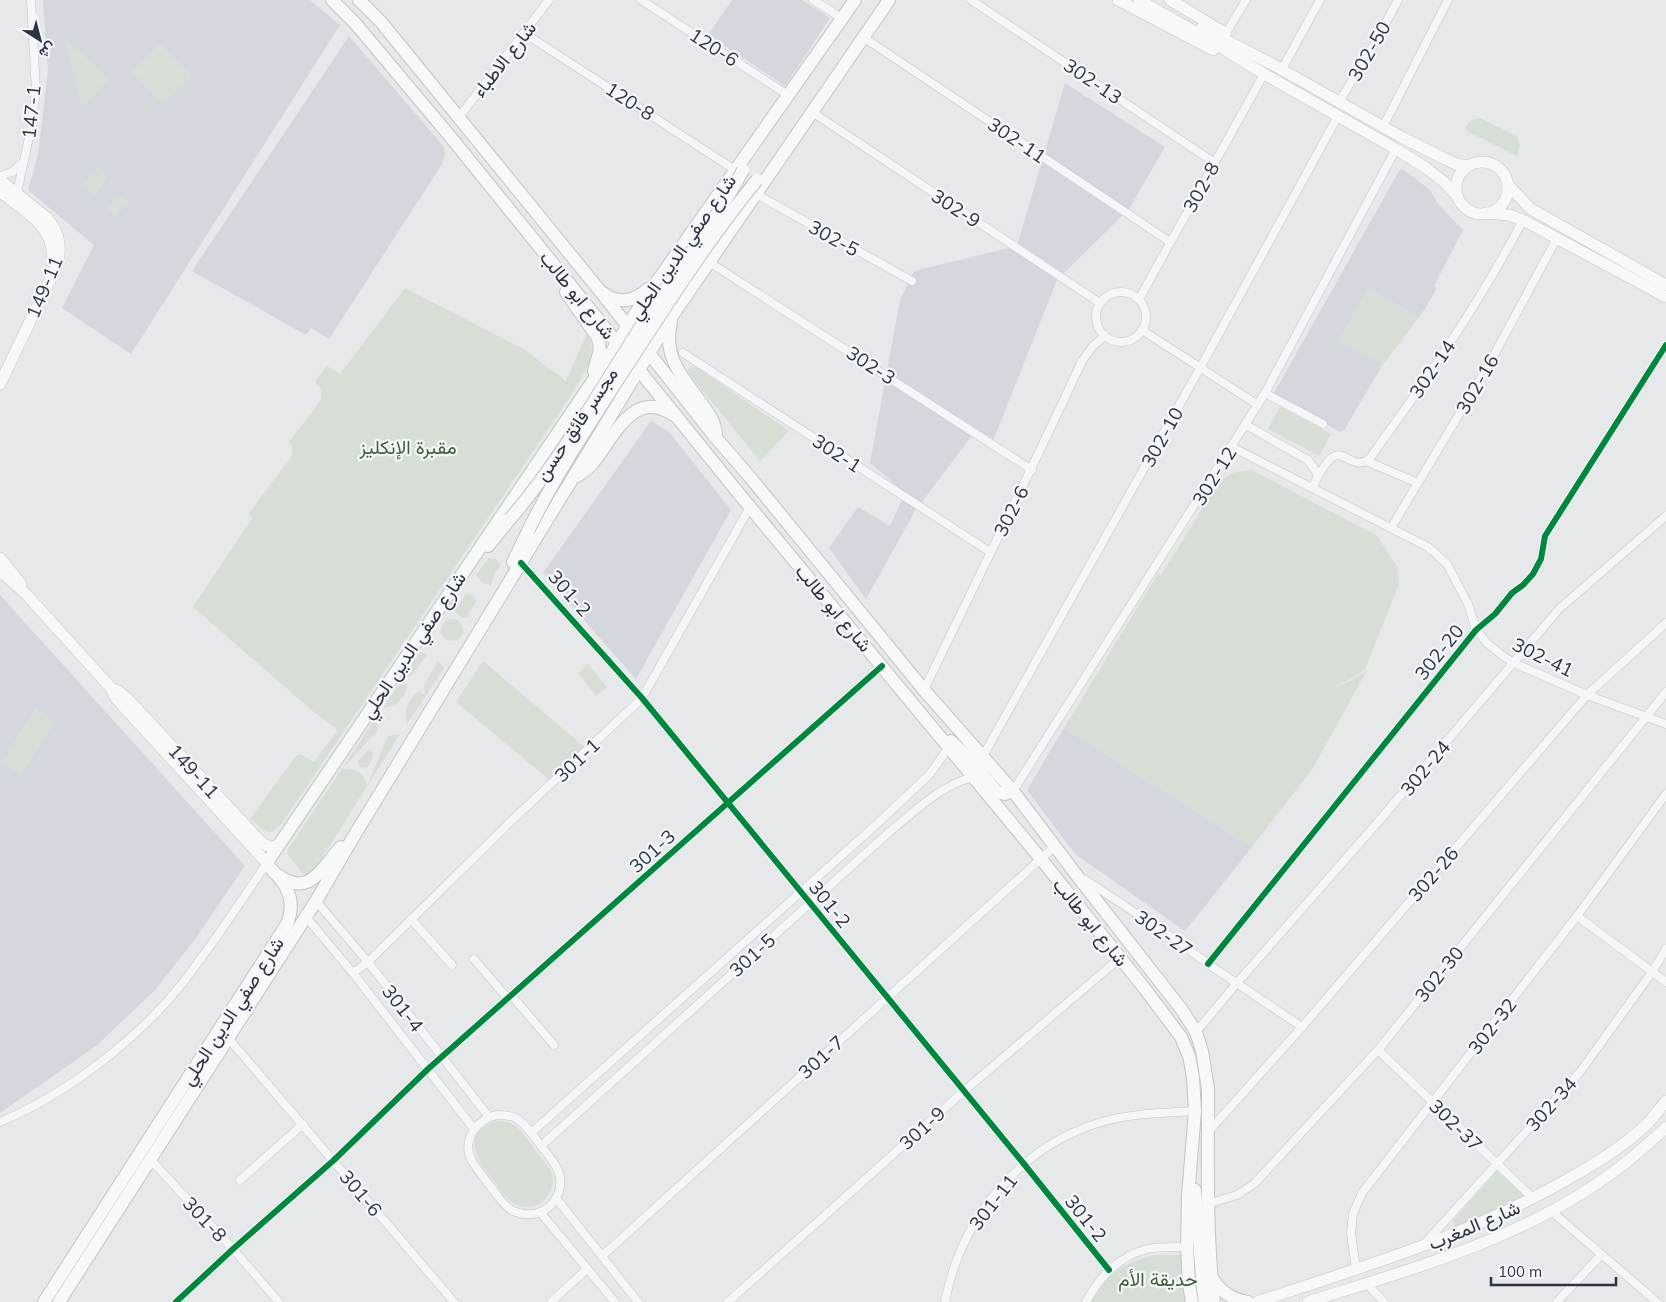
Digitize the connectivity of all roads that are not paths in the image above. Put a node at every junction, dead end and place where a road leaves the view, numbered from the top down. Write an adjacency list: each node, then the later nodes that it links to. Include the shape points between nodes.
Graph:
1 (31, 0): 36 (street, 147-1, via 36,91)
2 (332, 0): 27 (main road, شارع ابو طالب)
3 (359, 0): 26 (main road, شارع ابو طالب, via 382,22)
4 (548, 0): 20 (street, شارع الاطباء)
5 (641, 0): 28 (street, 120-6)
6 (814, 0): 18 (street)
7 (855, 0): 18 (main road)
8 (889, 0): 22 (main road, شارع صفي الدين الحلي)
9 (971, 0): 37 (street, 302-13)
10 (1118, 0): 25 (street)
11 (1138, 0): 19 (street)
12 (1153, 0): 19 (street)
13 (1246, 0): 21 (street)
14 (1320, 0): 24 (street)
15 (1398, 0): 29 (street, 302-50)
16 (1448, 0): 33 (street)
17 (1173, 1): 21 (street)
18 (842, 18): 28 (main road)
19 (1203, 32): 23 (street); 25 (street)
20 (524, 33): 32 (street, شارع الاطباء); 39 (street, 120-8)
21 (1226, 33): 23 (street)
22 (863, 38): 30 (main road, شارع صفي الدين الحلي); 49 (street, 302-11)
23 (1262, 58): 24 (street)
24 (1282, 69): 29 (street)
25 (1260, 72): 31 (street); 37 (street, 302-8)
26 (427, 78): 27 (main road); 32 (main road, شارع ابو طالب)
27 (411, 90): 51 (main road, شارع ابو طالب)
28 (788, 95): 39 (main road, مجسر فائق حسن)
29 (1339, 102): 33 (street)
30 (812, 112): 34 (main road, شارع صفي الدين الحلي); 59 (street, 302-9)
31 (1338, 116): 35 (street); 70 (street, 302-10)
32 (459, 117): 56 (main road, شارع ابو طالب)
33 (1383, 127): 38 (street, via 1445,159)
34 (794, 138): 44 (main road, شارع صفي الدين الحلي); 98 (main road, مجسر فائق حسن, bridge, via 728,217 579,440 528,531)
35 (1396, 149): 45 (street); 76 (street, 302-12)
36 (24, 160): 40 (street); 43 (street, 147-1)
37 (1215, 162): 49 (street, 302-8)
38 (1468, 166): 41 (street, via 1476,162 1493,164 1505,175); 45 (street, via 1457,179)
39 (739, 170): 52 (main road, شارع صفي الدين الحلي); 96 (main road, مجسر فائق حسن, bridge, via 720,211 571,435 510,519)
40 (0, 178): 43 (street, 149-11)
41 (1508, 185): 46 (street, via 1508,193 1500,207); 55 (street, via 1531,209)
42 (0, 192): 53 (street, 149-11, via 43,226 49,236 52,246)
43 (17, 193): 53 (street, 149-11, via 46,217 58,236 59,258)
44 (756, 194): 50 (main road, شارع صفي الدين الحلي); 54 (street, 302-5)
45 (1458, 196): 46 (street, via 1468,210)
46 (1486, 214): 47 (street)
47 (1523, 220): 48 (street); 83 (street, 302-14, via 1501,262 1438,362)
48 (1557, 238): 57 (street); 87 (street, 302-16, via 1487,368)
49 (1170, 242): 58 (street, 302-8)
50 (709, 262): 61 (main road, شارع صفي الدين الحلي); 84 (street, 302-3)
51 (558, 271): 65 (main road, شارع ابو طالب); 74 (main road, via 567,292 600,344)
52 (660, 276): 56 (main road, via 634,299 612,298); 60 (main road, شارع صفي الدين الحلي)
53 (46, 280): 69 (street, 149-11); 73 (street, 149-11)
54 (912, 281)
55 (1666, 285)
56 (600, 291): 62 (main road, شارع ابو طالب)
57 (1666, 297)
58 (1139, 299): 59 (street, via 1123,292 1106,296); 63 (street, via 1146,314)
59 (1100, 302): 64 (street, via 1096,316 1100,331)
60 (642, 303): 61 (main road, via 641,312 647,323 655,326); 62 (main road, شارع صفي الدين الحلي)
61 (671, 318): 67 (main road, شارع صفي الدين الحلي); 81 (main road, via 670,355 710,414)
62 (627, 326): 65 (main road, شارع صفي الدين الحلي); 67 (main road, شارع ابو طالب)
63 (1142, 330): 64 (street, via 1128,341 1120,342); 70 (street)
64 (1105, 336): 84 (street, 302-6, via 1082,361)
65 (617, 342): 71 (main road, شارع صفي الدين الحلي); 72 (main road, شارع ابو طالب)
66 (1666, 344): 100 (street, 302-20, via 1546,536 1541,559 1533,574)
67 (649, 353): 72 (main road, شارع صفي الدين الحلي); 81 (main road, شارع ابو طالب)
68 (683, 353): 92 (street, 302-1)
69 (0, 368)
70 (1200, 368): 77 (street); 113 (street, 302-10)
71 (601, 369): 74 (main road, شارع صفي الدين الحلي); 75 (main road, via 609,366 621,369 626,376)
72 (638, 369): 75 (main road, شارع صفي الدين الحلي); 78 (main road, شارع ابو طالب)
73 (0, 384)
74 (589, 385): 96 (main road, شارع صفي الدين الحلي)
75 (626, 389): 86 (main road, شارع صفي الدين الحلي)
76 (1265, 393): 77 (street, 302-12); 79 (street)
77 (1258, 405): 80 (street, 302-12)
78 (679, 420): 86 (main road, via 669,412 655,408 634,412 623,421 592,464); 89 (main road, شارع ابو طالب)
79 (1323, 424)
80 (1246, 426): 82 (street, 302-12); 85 (street, via 1308,460)
81 (716, 438): 104 (main road, شارع ابو طالب)
82 (1232, 447): 88 (street, 302-41); 115 (street, 302-12)
83 (1366, 461): 85 (street, via 1358,463 1340,455 1334,456); 87 (street)
84 (1032, 470): 92 (street, 302-6)
85 (1318, 476): 88 (street)
86 (571, 480): 94 (main road, شارع صفي الدين الحلي)
87 (1418, 483): 91 (street, 302-16)
88 (1313, 488): 91 (street, 302-41)
89 (750, 507): 102 (main road, شارع ابو طالب); 107 (street, 301-1)
90 (1666, 516): 101 (street, 302-24, via 1559,609)
91 (1391, 528): 100 (street, 302-41, via 1428,547 1446,564 1468,604)
92 (990, 552): 104 (street, 302-6)
93 (0, 558): 97 (street, 149-11)
94 (521, 563): 98 (main road, شارع صفي الدين الحلي); 107 (street, 301-2)
95 (0, 571): 97 (street, 149-11)
96 (449, 591): 121 (main road, شارع صفي الدين الحلي)
97 (26, 594): 103 (street, 149-11)
98 (489, 614): 120 (main road, شارع صفي الدين الحلي)
99 (1666, 623): 106 (street, 302-26)
100 (1476, 630): 101 (street, 302-41, via 1488,644); 138 (street, 302-20)
101 (1514, 663): 106 (street, 302-41); 143 (street, 302-24)
102 (882, 666): 108 (main road, شارع ابو طالب); 117 (street, 301-3)
103 (111, 688): 121 (street, 149-11, via 127,698 261,842 269,847); 124 (street, 149-11, via 121,704)
104 (924, 690): 108 (main road); 113 (main road, شارع ابو طالب)
105 (1666, 692): 109 (street, 302-30)
106 (1587, 695): 109 (street, 302-41); 148 (street, 302-26)
107 (642, 698): 117 (street, 301-2); 131 (street, 301-1)
108 (912, 702): 111 (main road, شارع ابو طالب)
109 (1646, 716): 110 (street, 302-41); 152 (street, 302-30)
110 (1666, 724)
111 (934, 729): 112 (main road, شارع ابو طالب); 115 (main road, via 969,758 997,792)
112 (949, 747): 114 (main road, شارع ابو طالب); 118 (street, 301-5, via 929,775)
113 (983, 756): 115 (main road, شارع ابو طالب)
114 (973, 778): 119 (street, 301-5, via 936,794); 123 (main road, شارع ابو طالب)
115 (1013, 791): 122 (main road, شارع ابو طالب)
116 (1666, 794): 129 (street, 302-32)
117 (729, 802): 126 (street, 301-2); 144 (street, 301-3)
118 (878, 823): 119 (street); 126 (street, 301-5)
119 (888, 834): 128 (street, 301-5)
120 (354, 836): 124 (main road, via 309,882 288,882); 127 (main road, شارع صفي الدين الحلي)
121 (279, 844): 124 (main road, شارع صفي الدين الحلي)
122 (1055, 846): 123 (street, 301-7); 125 (main road, شارع ابو طالب)
123 (1040, 859): 134 (main road, شارع ابو طالب); 145 (street, 301-7)
124 (270, 866): 162 (street, via 180,986 120,1046 32,1108); 192 (main road, شارع صفي الدين الحلي, via 292,902 291,915 283,932)
125 (1075, 873): 138 (street, 302-27, via 1160,928); 149 (main road, شارع ابو طالب)
126 (801, 892): 128 (street, 301-2); 133 (street, 301-5)
127 (316, 901): 130 (main road, شارع صفي الدين الحلي); 136 (street, 301-4)
128 (810, 904): 137 (street, 301-5); 145 (street, 301-2)
129 (1577, 916): 140 (street); 159 (street, 302-32)
130 (306, 917): 141 (street, 301-4); 150 (main road, شارع صفي الدين الحلي)
131 (412, 919): 136 (street, 301-1); 139 (street)
132 (1666, 949): 140 (street, 302-34)
133 (734, 953): 137 (street); 146 (street, 301-5)
134 (1120, 958): 157 (street, 301-9); 160 (main road, شارع ابو طالب, via 1180,1037 1189,1056)
135 (474, 959): 144 (street)
136 (368, 962): 141 (street, 301-1); 153 (street, 301-4)
137 (743, 964): 147 (street, 301-5)
138 (1208, 964): 143 (street, 302-27)
139 (452, 965)
140 (1652, 972): 142 (street); 172 (street, 302-34, via 1580,1072)
141 (353, 973): 154 (street, 301-4)
142 (1666, 982)
143 (1237, 983): 148 (street, 302-27); 149 (street, 302-24)
144 (510, 998): 151 (street); 153 (street, 301-3)
145 (887, 998): 157 (street, 301-2); 186 (street, 301-7)
146 (668, 1011): 147 (street); 155 (street, 301-5)
147 (677, 1022): 156 (street, 301-5)
148 (1302, 1027): 167 (street, 302-26)
149 (1196, 1032): 167 (main road, شارع ابو طالب, via 1206,1071)
150 (229, 1039): 163 (street, 301-6); 169 (main road, شارع صفي الدين الحلي)
151 (554, 1045)
152 (1378, 1050): 159 (street, 302-37); 177 (street, 302-30, via 1254,1184 1237,1196)
153 (442, 1058): 154 (street, 301-3); 161 (street, 301-4)
154 (428, 1070): 165 (street, 301-4); 170 (street, 301-3)
155 (602, 1071): 156 (street); 166 (street, 301-5)
156 (611, 1081): 168 (street, 301-5)
157 (964, 1091): 171 (street, 301-2); 200 (street, 301-9)
158 (1666, 1101): 176 (street, شارع المغرب, via 1617,1149)
159 (1433, 1103): 172 (street, 302-37); 188 (street, 302-32, via 1362,1193 1353,1214 1351,1233)
160 (1195, 1111): 171 (street, 301-11, via 1135,1115 1105,1121 1062,1138); 173 (main road, شارع ابو طالب)
161 (489, 1117): 165 (street); 166 (street, via 497,1114 514,1117)
162 (0, 1122)
163 (303, 1124): 170 (street, 301-6); 174 (street)
164 (1666, 1127): 178 (street, شارع المغرب, via 1617,1170)
165 (474, 1129): 179 (street, via 469,1148 472,1160 504,1203 521,1214)
166 (531, 1133): 168 (street)
167 (1208, 1133): 177 (main road, شارع ابو طالب)
168 (541, 1146): 175 (street, via 559,1175 560,1188)
169 (151, 1160): 184 (street, 301-8); 193 (main road, شارع صفي الدين الحلي)
170 (334, 1160): 184 (street, 301-3); 196 (street, 301-6)
171 (1024, 1164): 189 (street, 301-2); 201 (street, 301-11, via 994,1195 970,1230)
172 (1497, 1165): 176 (street, 302-37); 183 (street, 302-34)
173 (1190, 1170): 182 (main road, شارع ابو طالب); 204 (main road, via 1196,1195)
174 (240, 1180)
175 (556, 1198): 179 (street); 186 (street)
176 (1534, 1199): 180 (street, شارع المغرب)
177 (1208, 1204): 190 (main road, شارع ابو طالب)
178 (1551, 1211): 181 (street, شارع المغرب); 185 (street)
179 (540, 1212): 187 (street)
180 (1474, 1226): 181 (street); 183 (street, شارع المغرب)
181 (1481, 1243): 191 (street, شارع المغرب)
182 (1187, 1246): 189 (street, via 1148,1249 1126,1257); 203 (main road, شارع ابو طالب)
183 (1421, 1247): 188 (street, شارع المغرب)
184 (233, 1249): 194 (street, 301-3); 195 (street, 301-8)
185 (1601, 1255): 210 (street); 211 (street)
186 (602, 1256): 199 (street)
187 (587, 1269): 197 (street); 198 (street)
188 (1356, 1269): 207 (street, شارع المغرب)
189 (1109, 1270): 202 (street, via 1095,1285)
190 (1211, 1278): 205 (main road, شارع ابو طالب); 206 (main road, via 1226,1295)
191 (1366, 1284): 208 (street, شارع المغرب); 209 (street)
192 (44, 1302)
193 (59, 1302)
194 (176, 1302)
195 (279, 1302)
196 (454, 1302)
197 (551, 1302)
198 (615, 1302)
199 (638, 1302)
200 (728, 1302)
201 (945, 1302)
202 (1086, 1302)
203 (1192, 1302)
204 (1205, 1302)
205 (1214, 1302)
206 (1248, 1302)
207 (1257, 1302)
208 (1308, 1302)
209 (1384, 1302)
210 (1557, 1302)
211 (1657, 1302)

